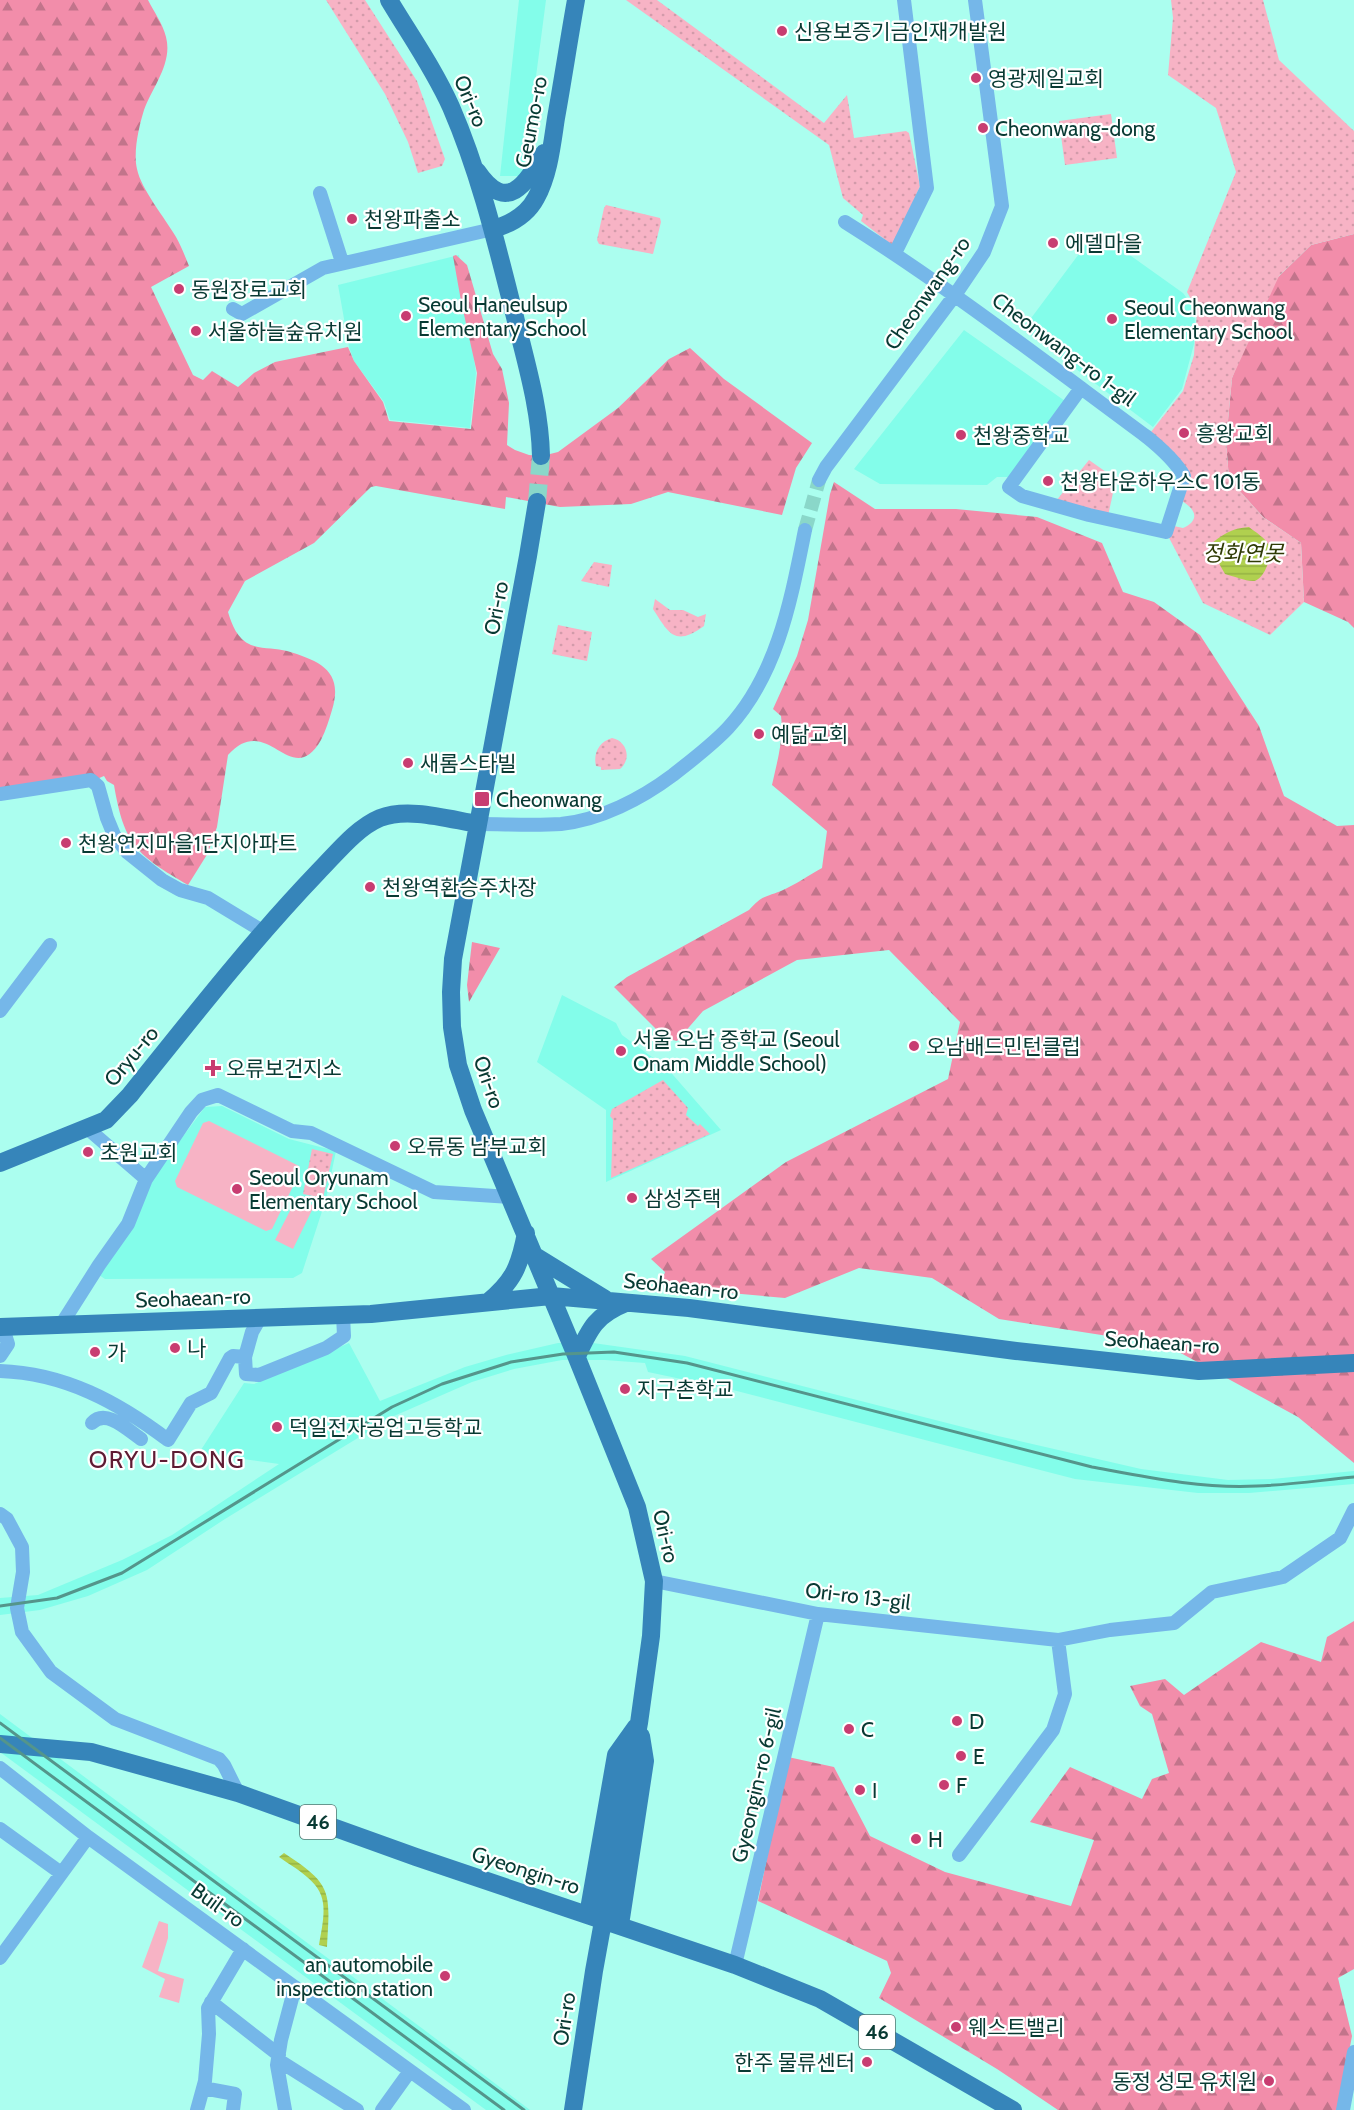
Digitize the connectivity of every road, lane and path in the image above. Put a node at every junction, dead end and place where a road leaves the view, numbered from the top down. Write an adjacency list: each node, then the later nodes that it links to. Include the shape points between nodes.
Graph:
1 (389, 0): 6 (main road, Ori-ro, via 435,74)
2 (576, 0): 5 (main road, Geumo-ro)
3 (904, 0): 10 (street, via 927,188)
4 (975, 0): 12 (street, Cheonwang-ro, via 1002,206 984,252)
5 (552, 141): 6 (main road, via 525,183 513,191 489,186); 9 (main road, Geumo-ro, via 541,187 531,207 513,222)
6 (472, 164): 9 (main road, Ori-ro)
7 (320, 193): 11 (street)
8 (845, 222): 10 (street, Cheonwang-ro 1-gil)
9 (493, 229): 11 (street); 15 (main road, Ori-ro, via 538,412)
10 (895, 253): 12 (street, Cheonwang-ro 1-gil)
11 (342, 262): 13 (street, via 314,273 242,314)
12 (955, 295): 14 (street, Cheonwang-ro 1-gil); 16 (street, Cheonwang-ro)
13 (233, 309)
14 (1081, 388): 14 (street, Cheonwang-ro 1-gil, via 1147,437 1175,461 1184,476 1166,532 1022,496 1009,487)
15 (541, 456)
16 (819, 480)
17 (537, 502): 20 (main road, Ori-ro)
18 (805, 530): 20 (street, via 775,649 743,708 712,743 639,797 582,820 562,824)
19 (0, 794): 21 (street, via 91,780 98,786 114,835 127,852 162,880 208,898)
20 (478, 824): 21 (main road, Oryu-ro, via 404,812 378,819 333,856); 27 (main road, Ori-ro, via 453,959 452,1027 458,1065 473,1110)
21 (264, 932): 24 (main road, Oryu-ro, via 130,1095 106,1120)
22 (50, 945): 23 (street)
23 (0, 1011)
24 (87, 1128): 25 (main road, Oryu-ro); 26 (street)
25 (0, 1163)
26 (146, 1179): 27 (street, via 191,1112 202,1101 218,1095 292,1131 311,1133 434,1192); 35 (street, via 128,1224)
27 (511, 1197): 28 (main road, Ori-ro)
28 (526, 1233): 29 (main road, Ori-ro); 31 (main road, via 518,1267)
29 (535, 1256): 30 (main road, Ori-ro); 32 (main road)
30 (551, 1296): 31 (main road, Seohaean-ro); 32 (main road, Seohaean-ro); 38 (main road, Ori-ro)
31 (488, 1302): 33 (main road, Seohaean-ro)
32 (617, 1302): 38 (main road, via 600,1317); 40 (main road, Seohaean-ro, via 1199,1371)
33 (343, 1315): 34 (main road, Seohaean-ro); 39 (street, via 344,1336 326,1348 259,1375 246,1374)
34 (260, 1318): 35 (main road, Seohaean-ro); 39 (street)
35 (61, 1325): 36 (main road, Seohaean-ro)
36 (0, 1329): 37 (street, via 8,1344)
37 (0, 1356)
38 (576, 1356): 46 (main road, Ori-ro, via 637,1507)
39 (245, 1357): 41 (street, via 230,1358 211,1394 191,1403 168,1440 130,1412 85,1389)
40 (1354, 1363)
41 (0, 1371)
42 (92, 1423): 43 (street, via 106,1417)
43 (141, 1439)
44 (1354, 1510): 48 (street, Ori-ro 13-gil, via 1340,1538 1283,1576 1212,1592 1174,1623 1110,1629)
45 (0, 1514): 53 (street, via 7,1519 22,1547 17,1608 22,1632 51,1672 114,1719 219,1759)
46 (654, 1581): 47 (street, Ori-ro 13-gil); 49 (main road, Ori-ro)
47 (818, 1614): 48 (street, Ori-ro 13-gil); 62 (street, Gyeongin-ro 6-gil)
48 (1058, 1640): 56 (street, via 1065,1694 1053,1730)
49 (639, 1723): 58 (main road, Ori-ro, via 616,1755); 59 (main road, Ori-ro, via 645,1761); 75 (main road, Ori-ro)
50 (0, 1744): 53 (main road, Gyeongin-ro / 46, via 91,1752)
51 (2, 1769): 52 (street, Buil-ro); 55 (street, Buil-ro)
52 (0, 1785)
53 (238, 1792): 58 (main road, Gyeongin-ro / 46)
54 (0, 1829): 57 (street)
55 (88, 1837): 57 (street); 60 (street, Buil-ro)
56 (959, 1855)
57 (61, 1873): 61 (street)
58 (588, 1915): 59 (main road, Gyeongin-ro / 46)
59 (620, 1925): 62 (main road, Gyeongin-ro / 46)
60 (243, 1949): 63 (street, Buil-ro); 64 (street)
61 (2, 1952)
62 (735, 1965): 76 (main road, Gyeongin-ro / 46, via 820,1999)
63 (295, 1987): 66 (street); 67 (street, Buil-ro)
64 (211, 2002): 66 (street); 68 (street)
65 (1354, 2052): 77 (street)
66 (278, 2057): 71 (street); 72 (street)
67 (410, 2071): 73 (street); 74 (street, Buil-ro)
68 (203, 2088): 69 (street); 70 (street, via 235,2094)
69 (197, 2110)
70 (233, 2110)
71 (285, 2110)
72 (357, 2110)
73 (382, 2110)
74 (464, 2110)
75 (573, 2110)
76 (1013, 2110)
77 (1342, 2110)

